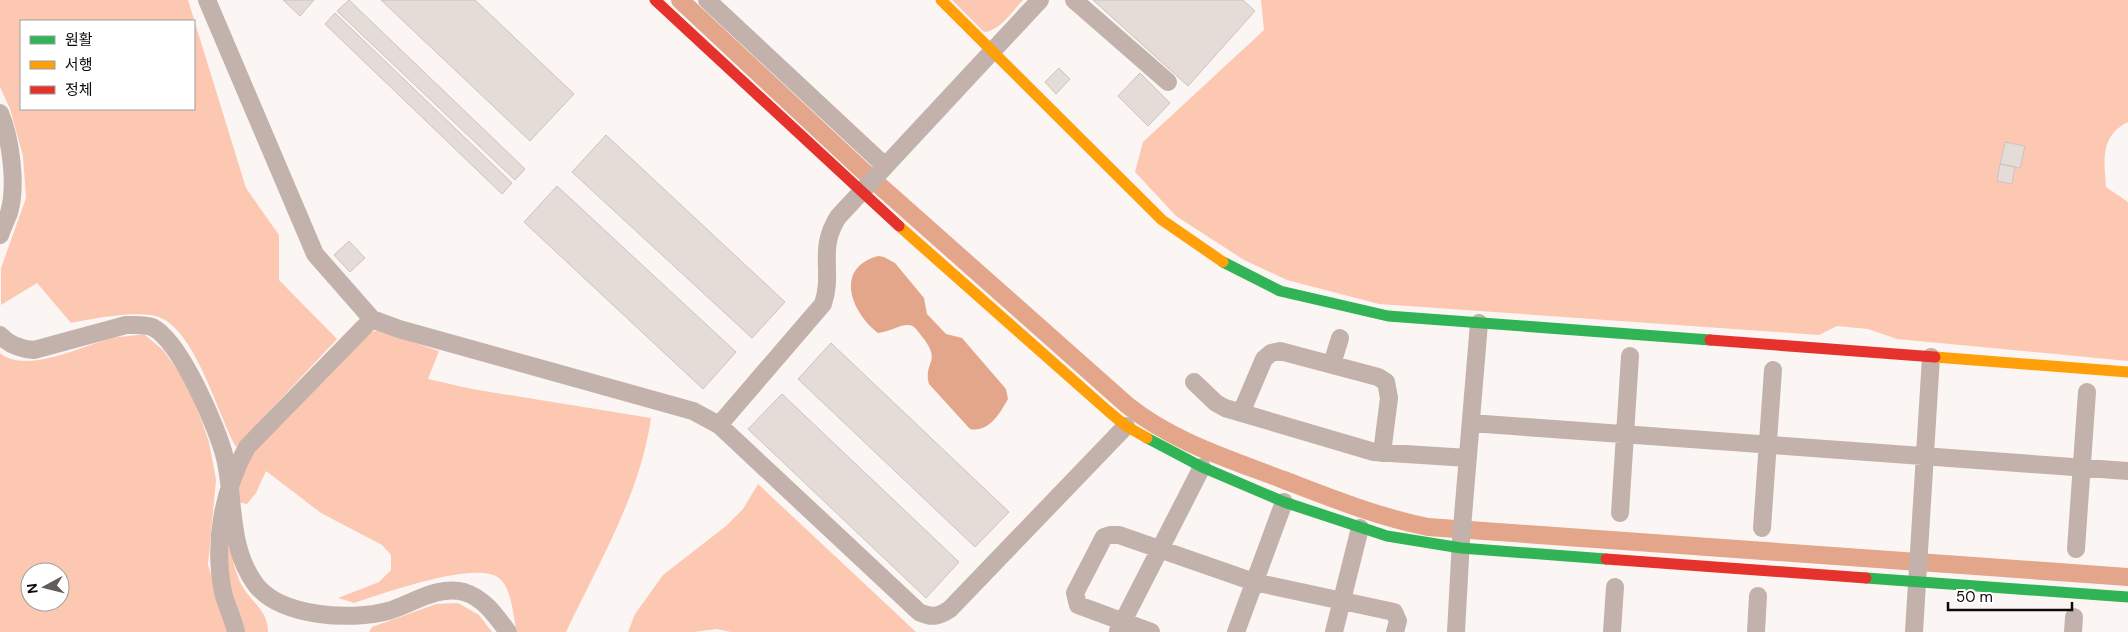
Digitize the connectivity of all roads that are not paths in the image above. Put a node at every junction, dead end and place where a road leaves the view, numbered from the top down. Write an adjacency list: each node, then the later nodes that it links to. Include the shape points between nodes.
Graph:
1 (207, 0): 12 (street, via 315,254)
2 (655, 0): 10 (street)
3 (707, 0): 10 (street)
4 (942, 0): 7 (street)
5 (1040, 0): 7 (street)
6 (1074, 0): 8 (street)
7 (991, 52): 10 (street); 13 (street, via 1162,220 1213,257 1280,291 1338,306 1388,316)
8 (1168, 82)
9 (0, 113): 11 (street, via 11,160 9,212)
10 (872, 178): 25 (street, via 829,230 827,292 823,304); 26 (street)
11 (0, 235)
12 (372, 319): 25 (street, via 693,412); 35 (street, via 247,446)
13 (1479, 323): 17 (street); 24 (street)
14 (0, 335): 35 (street, via 21,349 34,350 126,325 142,324 154,328 183,362 199,393 225,459)
15 (1340, 338): 18 (street)
16 (1630, 356): 27 (street)
17 (1931, 356): 20 (street); 30 (street)
18 (1332, 364): 23 (street, via 1286,351 1271,353 1264,359); 29 (street, via 1386,382 1389,398)
19 (1773, 370): 28 (street)
20 (2128, 372)
21 (1194, 382): 23 (street, via 1216,403)
22 (2088, 392): 33 (street)
23 (1241, 413): 29 (street)
24 (1471, 422): 27 (street); 31 (street)
25 (719, 425): 26 (street, via 919,612 931,617 950,610)
26 (1126, 426): 32 (street)
27 (1625, 434): 28 (street); 37 (street)
28 (1768, 445): 30 (street); 39 (street)
29 (1382, 453): 31 (street)
30 (1925, 457): 33 (street); 43 (street)
31 (1468, 458): 40 (street)
32 (1202, 467): 36 (street); 41 (street)
33 (2082, 468): 34 (street); 42 (street)
34 (2128, 471)
35 (228, 485): 50 (street, via 218,561); 51 (street, via 240,557 261,591 275,601 305,612 353,616 390,610 433,594 453,591 465,593 493,611)
36 (1284, 502): 38 (street); 44 (street)
37 (1620, 513)
38 (1360, 528): 40 (street, via 1386,536); 48 (street)
39 (1762, 528)
40 (1461, 544): 43 (street); 56 (street)
41 (1160, 549): 44 (street); 49 (street); 49 (street, via 1119,536 1104,538 1075,593 1078,605)
42 (2076, 549)
43 (1918, 578): 47 (street); 59 (street)
44 (1254, 582): 48 (street); 53 (street)
45 (1615, 587): 57 (street)
46 (1758, 596): 58 (street)
47 (2128, 597)
48 (1341, 602): 54 (street); 55 (street, via 1394,612 1398,621)
49 (1120, 627): 52 (street)
50 (236, 632)
51 (508, 632)
52 (1152, 632)
53 (1236, 632)
54 (1334, 632)
55 (1395, 632)
56 (1456, 632)
57 (1612, 632)
58 (1756, 632)
59 (1914, 632)

